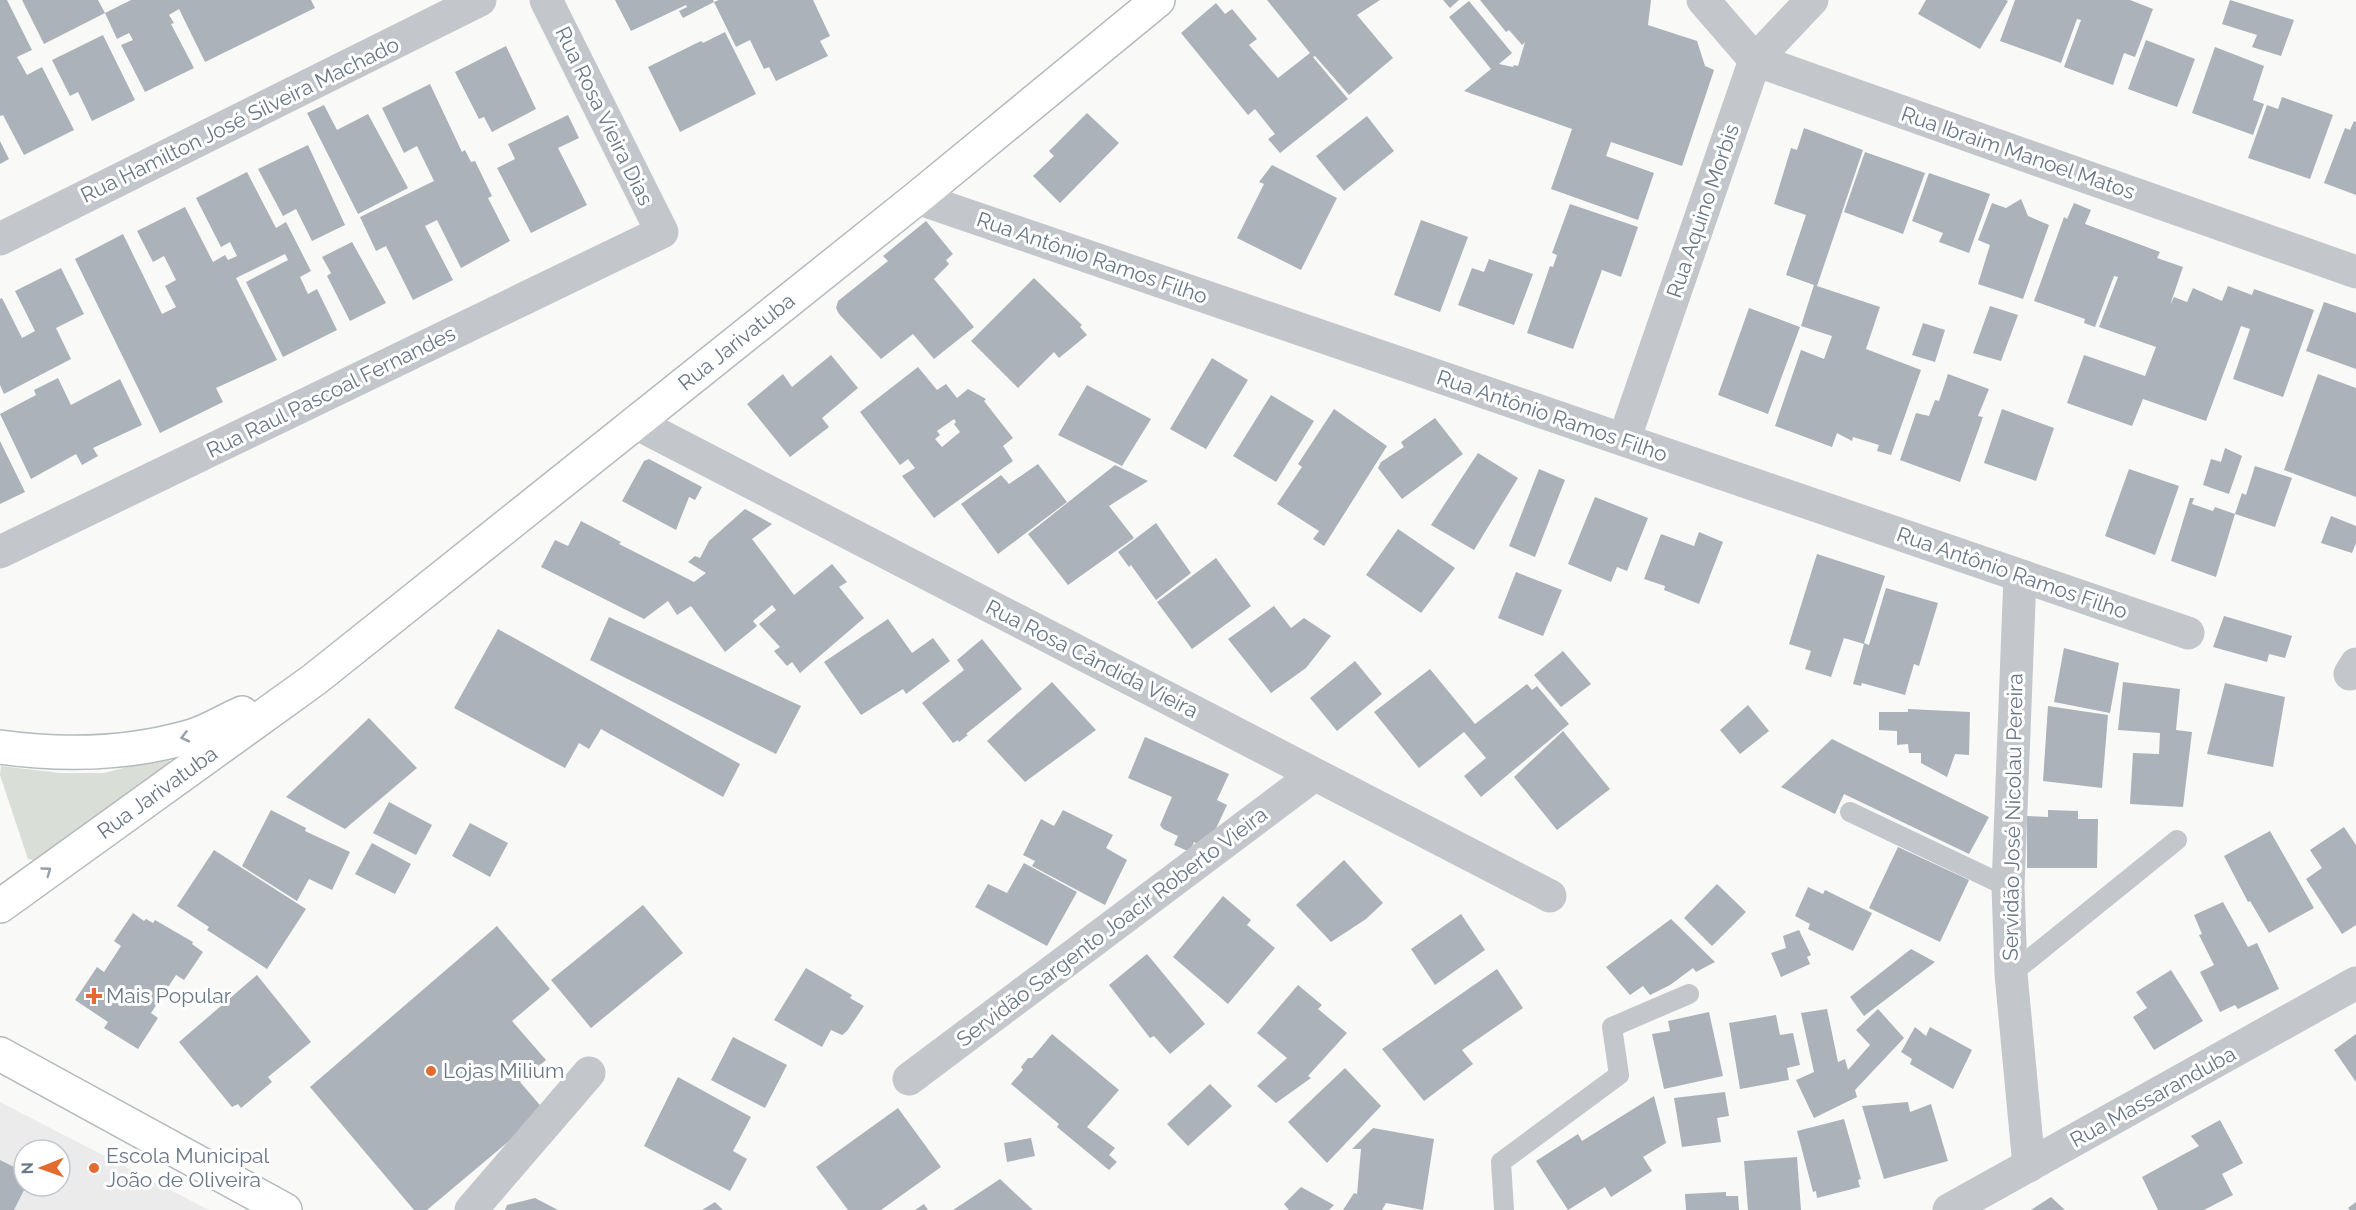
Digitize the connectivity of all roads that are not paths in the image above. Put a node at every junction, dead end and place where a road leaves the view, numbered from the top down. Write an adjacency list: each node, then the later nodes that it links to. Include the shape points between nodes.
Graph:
1 (480, 0): 9 (street, Rua Hamilton José Silveira Machado)
2 (546, 0): 8 (street, Rua Rosa Vieira Dias)
3 (1158, 0): 7 (main road, Rua Jarivatuba)
4 (1703, 0): 6 (street, Rua Ibraim Manoel Matos)
5 (1812, 0): 6 (street, Rua Aquino Morbis)
6 (1755, 60): 10 (street, Rua Ibraim Manoel Matos); 12 (street, Rua Aquino Morbis)
7 (916, 198): 11 (main road, Rua Jarivatuba); 12 (street, Rua Antônio Ramos Filho)
8 (662, 232): 13 (street, Rua Raul Pascoal Fernandes)
9 (0, 239)
10 (2356, 272)
11 (634, 422): 16 (main road, Rua Jarivatuba); 18 (street, Rua Rosa Cândida Vieira)
12 (1624, 441): 14 (street, Rua Antônio Ramos Filho)
13 (0, 552)
14 (2020, 576): 15 (street, Rua Antônio Ramos Filho); 21 (street, Servidão José Nicolau Pereira)
15 (2188, 633)
16 (315, 679): 17 (main road, Rua Jarivatuba, one-way to 17, via 194,735 134,749 71,752); 23 (main road, Rua Jarivatuba, one-way to 16)
17 (0, 747)
18 (1314, 775): 22 (street, Rua Rosa Cândida Vieira); 30 (street, Servidão Sargento Joacir Roberto Vieira)
19 (1850, 812): 21 (lane)
20 (2177, 840): 24 (lane)
21 (2008, 887): 24 (street, Servidão José Nicolau Pereira)
22 (1550, 896)
23 (0, 906)
24 (2011, 974): 32 (street, Servidão José Nicolau Pereira)
25 (2356, 983): 32 (street, Rua Massaranduba)
26 (1689, 994): 35 (lane, via 1612,1027 1619,1075 1502,1162)
27 (0, 1029): 31 (main road)
28 (0, 1054): 31 (main road)
29 (589, 1073): 34 (street)
30 (909, 1078)
31 (46, 1079): 33 (main road)
32 (2029, 1166): 36 (street, Rua Massaranduba)
33 (285, 1210)
34 (471, 1210)
35 (1504, 1210)
36 (1949, 1210)

